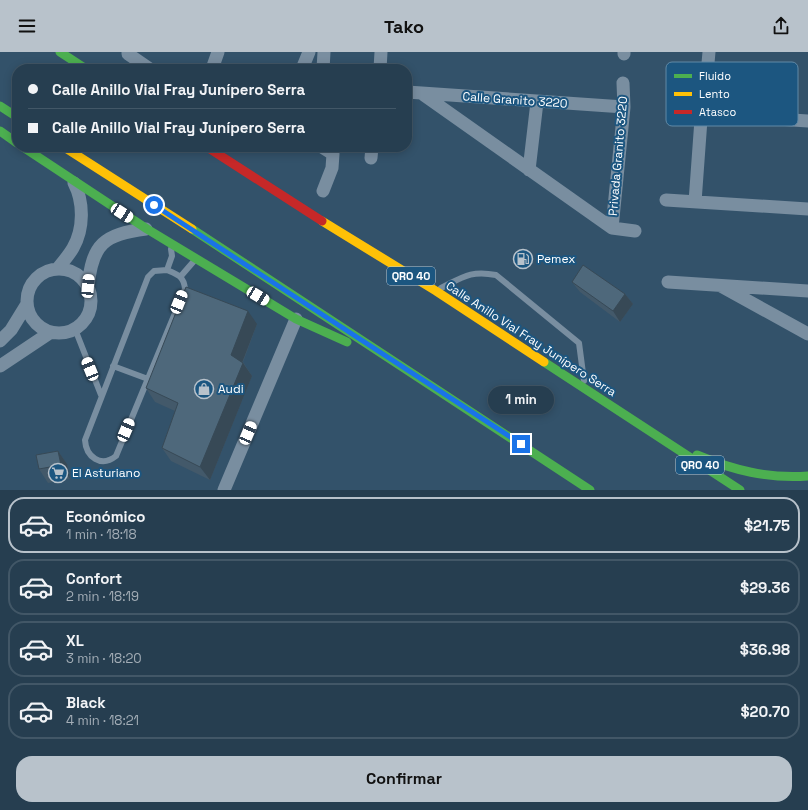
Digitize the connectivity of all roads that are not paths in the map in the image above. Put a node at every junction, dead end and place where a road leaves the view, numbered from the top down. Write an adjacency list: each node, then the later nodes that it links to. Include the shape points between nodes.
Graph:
1 (60, 52): 7 (main road)
2 (128, 52): 8 (street)
3 (218, 52): 9 (street)
4 (309, 52): 10 (street)
5 (324, 52): 11 (street)
6 (381, 52): 12 (street)
7 (78, 64)
8 (143, 64)
9 (214, 64)
10 (304, 64)
11 (324, 64)
12 (380, 64)
13 (623, 83): 18 (street, Privada Granito 3220)
14 (412, 92): 15 (street, Calle Granito 3220)
15 (420, 93): 16 (street, Calle Granito 3220); 29 (street, Privada Granito 3220)
16 (537, 102): 18 (street, Calle Granito 3220); 29 (street)
17 (0, 106): 19 (main road)
18 (624, 107): 36 (street, Privada Granito 3220)
19 (12, 114)
20 (798, 120): 21 (street)
21 (808, 121)
22 (701, 126): 33 (street)
23 (0, 132): 24 (main road)
24 (12, 140)
25 (30, 152): 30 (main road)
26 (72, 152): 56 (main road)
27 (214, 152): 46 (main road, Calle Anillo Vial Fray Junípero Serra / QRO 40)
28 (330, 152): 31 (street, via 333,154 332,168)
29 (529, 170): 36 (street, Privada Granito 3220)
30 (73, 181): 35 (main road); 40 (street, via 80,196 81,220 73,248)
31 (323, 191)
32 (666, 200): 33 (street)
33 (695, 202): 34 (street)
34 (808, 209)
35 (147, 228): 38 (main road); 45 (street, via 109,237 95,252)
36 (612, 228): 37 (street, Privada Granito 3220)
37 (635, 232)
38 (171, 242): 39 (main road); 41 (lane, via 172,256)
39 (196, 259): 42 (lane); 49 (main road)
40 (58, 268): 45 (street, via 70,270); 48 (street, via 46,271 35,279 28,290)
41 (166, 270): 42 (lane); 55 (lane, via 154,271 148,277)
42 (181, 276): 57 (lane, via 184,289)
43 (668, 282): 44 (street)
44 (718, 284): 47 (street); 52 (street)
45 (88, 286): 50 (street, via 90,310 84,321)
46 (436, 291): 58 (main road, Calle Anillo Vial Fray Junípero Serra / QRO 40); 58 (lane, via 468,274 481,272 496,275 579,343)
47 (808, 291)
48 (26, 304): 51 (street, via 31,317 40,327); 53 (street, via 11,330)
49 (296, 319): 56 (main road); 62 (street)
50 (75, 329): 51 (street, via 63,333); 59 (lane)
51 (51, 332): 54 (street)
52 (808, 334)
53 (0, 341)
54 (0, 366)
55 (113, 366): 57 (lane); 59 (lane)
56 (410, 371): 63 (main road)
57 (148, 379): 59 (lane, via 116,456 104,461 92,457 85,449 85,440)
58 (584, 388): 60 (main road, Calle Anillo Vial Fray Junípero Serra / QRO 40)
59 (101, 395)
60 (661, 439): 61 (main road, via 710,461 760,476); 64 (main road, Calle Anillo Vial Fray Junípero Serra / QRO 40)
61 (808, 476)
62 (224, 490)
63 (590, 490)
64 (740, 490)

